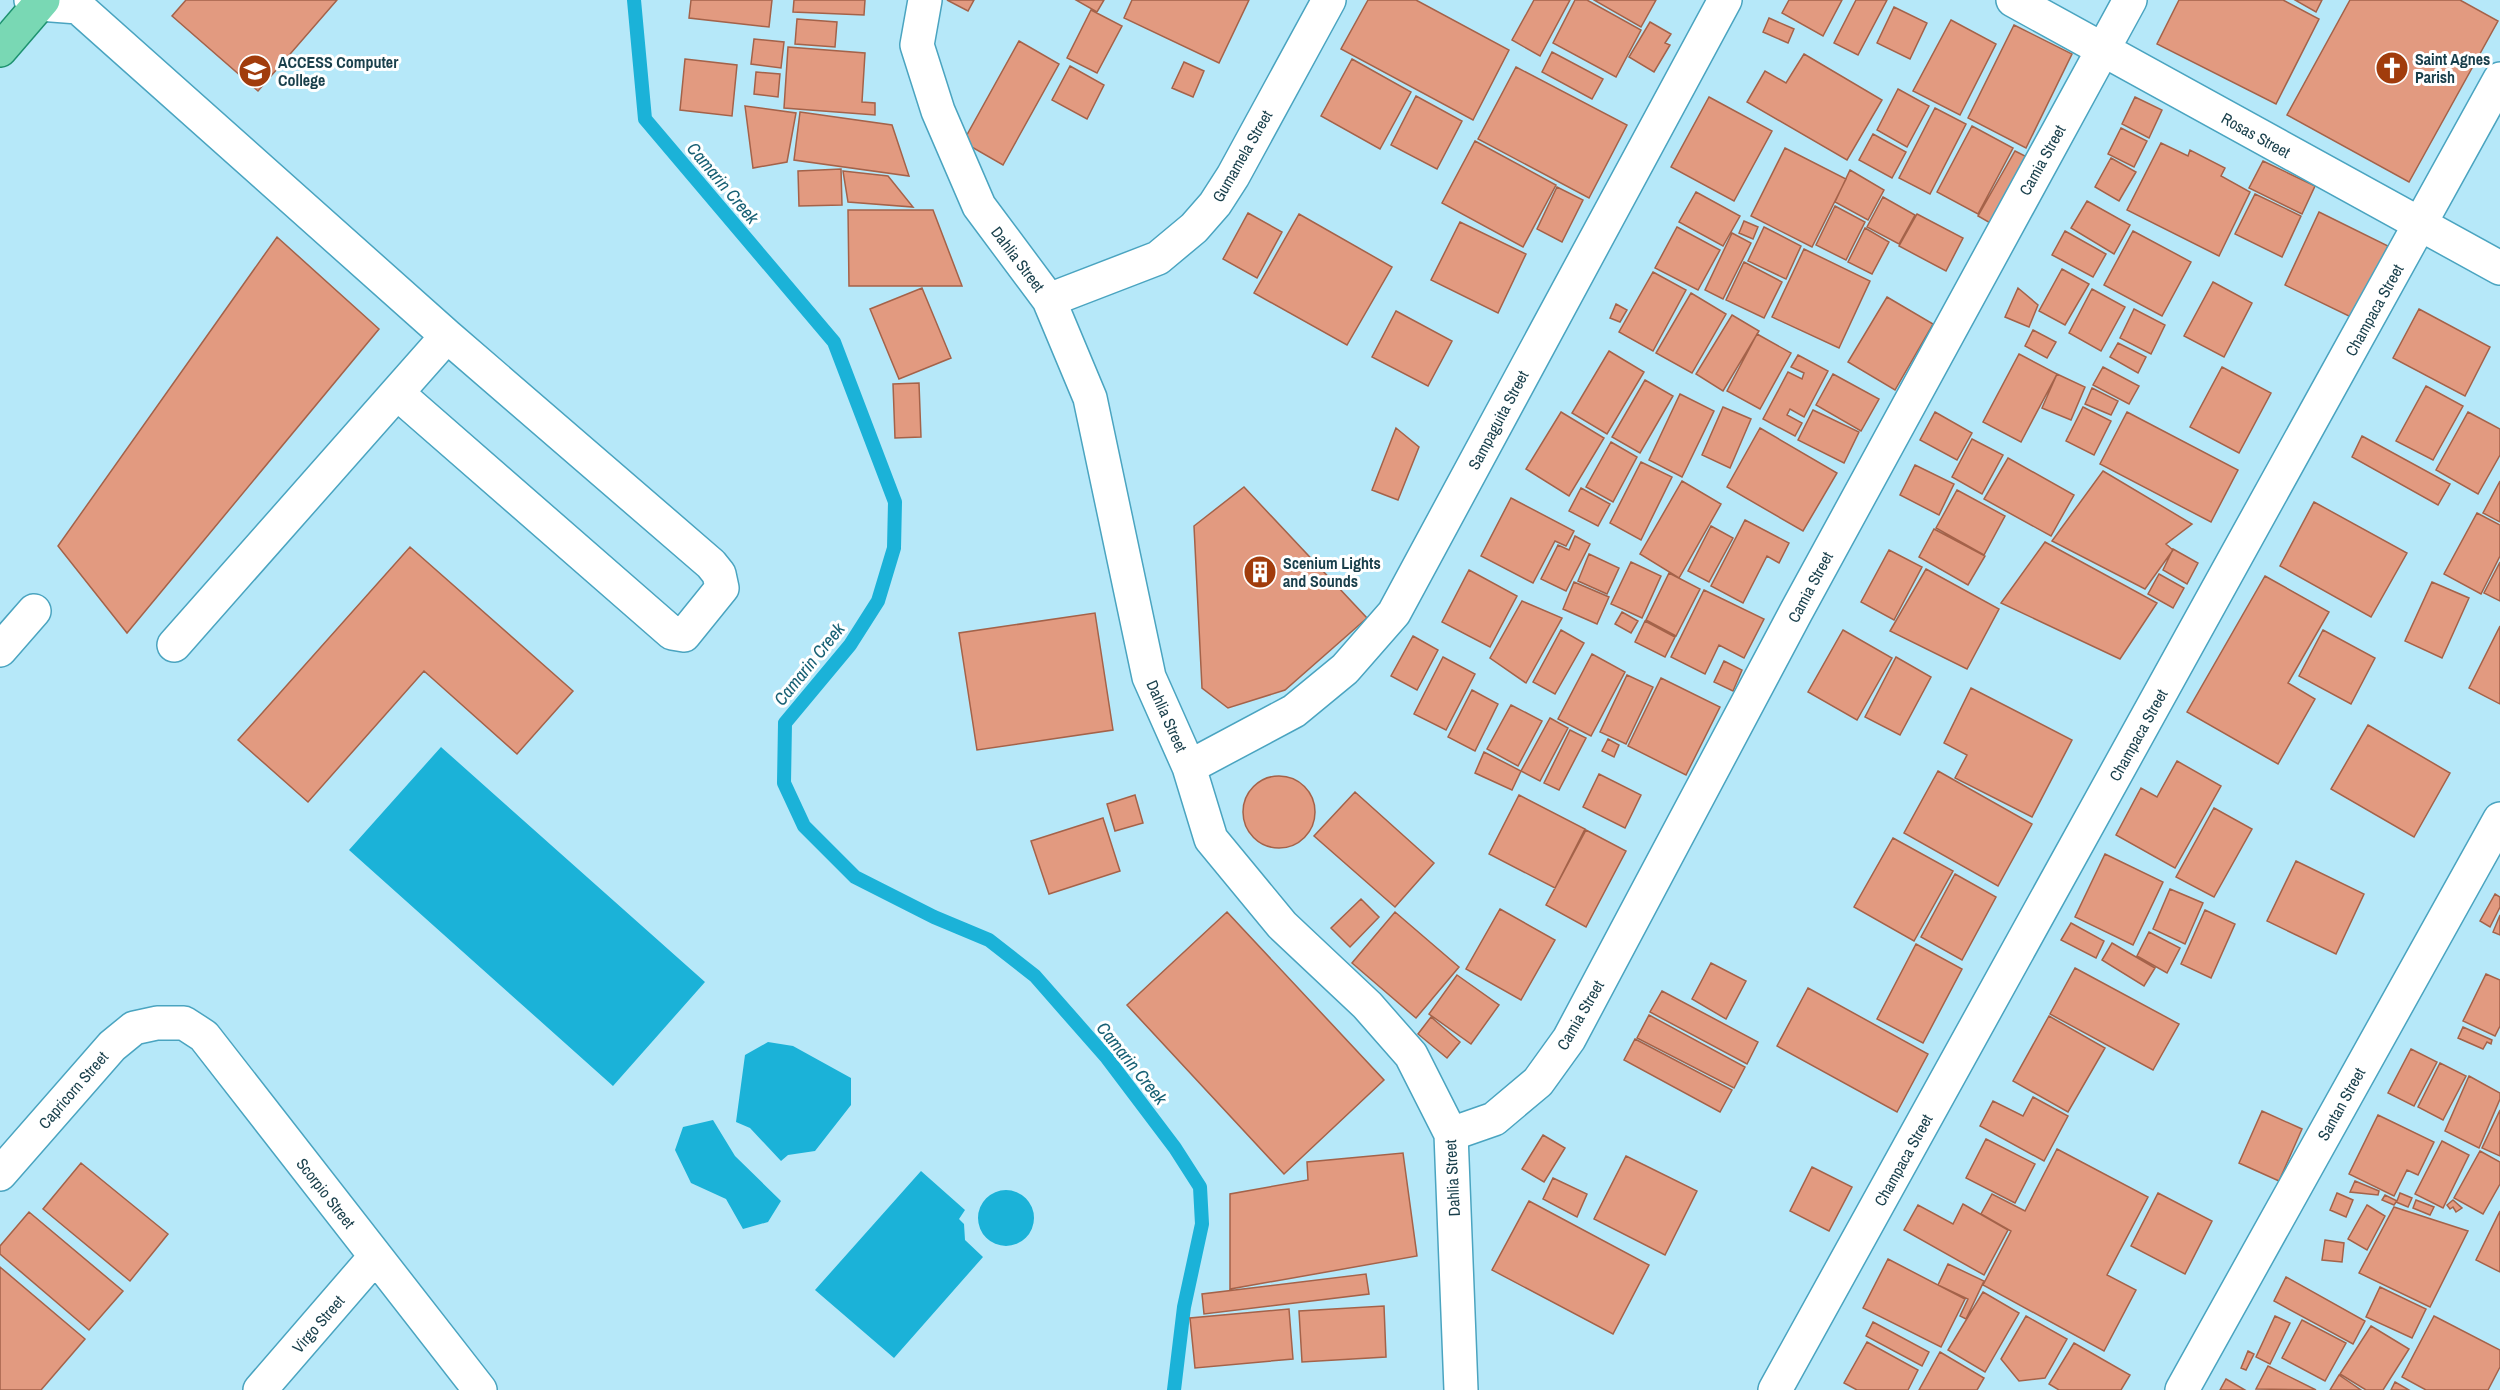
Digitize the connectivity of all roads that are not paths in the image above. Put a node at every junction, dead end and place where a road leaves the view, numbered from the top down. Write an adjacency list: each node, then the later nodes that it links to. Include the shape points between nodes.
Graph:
1 (926, 0): 12 (street, Dahlia Street, via 917,45 938,111 979,206)
2 (1329, 0): 12 (street, Gumamela Street, via 1233,177 1194,228 1158,258)
3 (1725, 0): 18 (street, Sampaguita Street, via 1394,613 1345,669 1294,711)
4 (2013, 0): 8 (street, Rosas Street)
5 (2130, 0): 8 (street, Camia Street)
6 (38, 1): 7 (main road); 13 (street, via 78,7)
7 (0, 50)
8 (2101, 50): 10 (street, Rosas Street); 21 (street, Camia Street, via 1569,1039 1538,1082 1494,1119)
9 (2500, 79): 10 (street, Champaca Street)
10 (2421, 225): 11 (street, Rosas Street); 27 (street, Champaca Street)
11 (2500, 268)
12 (1049, 300): 18 (street, Dahlia Street, via 1090,398 1149,677)
13 (447, 336): 14 (street); 14 (street, via 719,574 722,588 684,635 672,633)
14 (397, 393): 16 (street)
15 (34, 611): 17 (street)
16 (174, 645)
17 (0, 650)
18 (1189, 768): 21 (street, Dahlia Street, via 1211,839 1282,925 1367,1005 1411,1055)
19 (2500, 819): 28 (street, Santan Street)
20 (157, 1023): 22 (street, Capricorn Street, via 135,1028 112,1046); 23 (street, Scorpio Street, via 184,1023 204,1036)
21 (1451, 1134): 26 (street, Dahlia Street)
22 (0, 1174)
23 (375, 1257): 24 (street, Virgo Street); 25 (street, Scorpio Street)
24 (260, 1390)
25 (480, 1390)
26 (1461, 1390)
27 (1775, 1390)
28 (2182, 1390)

